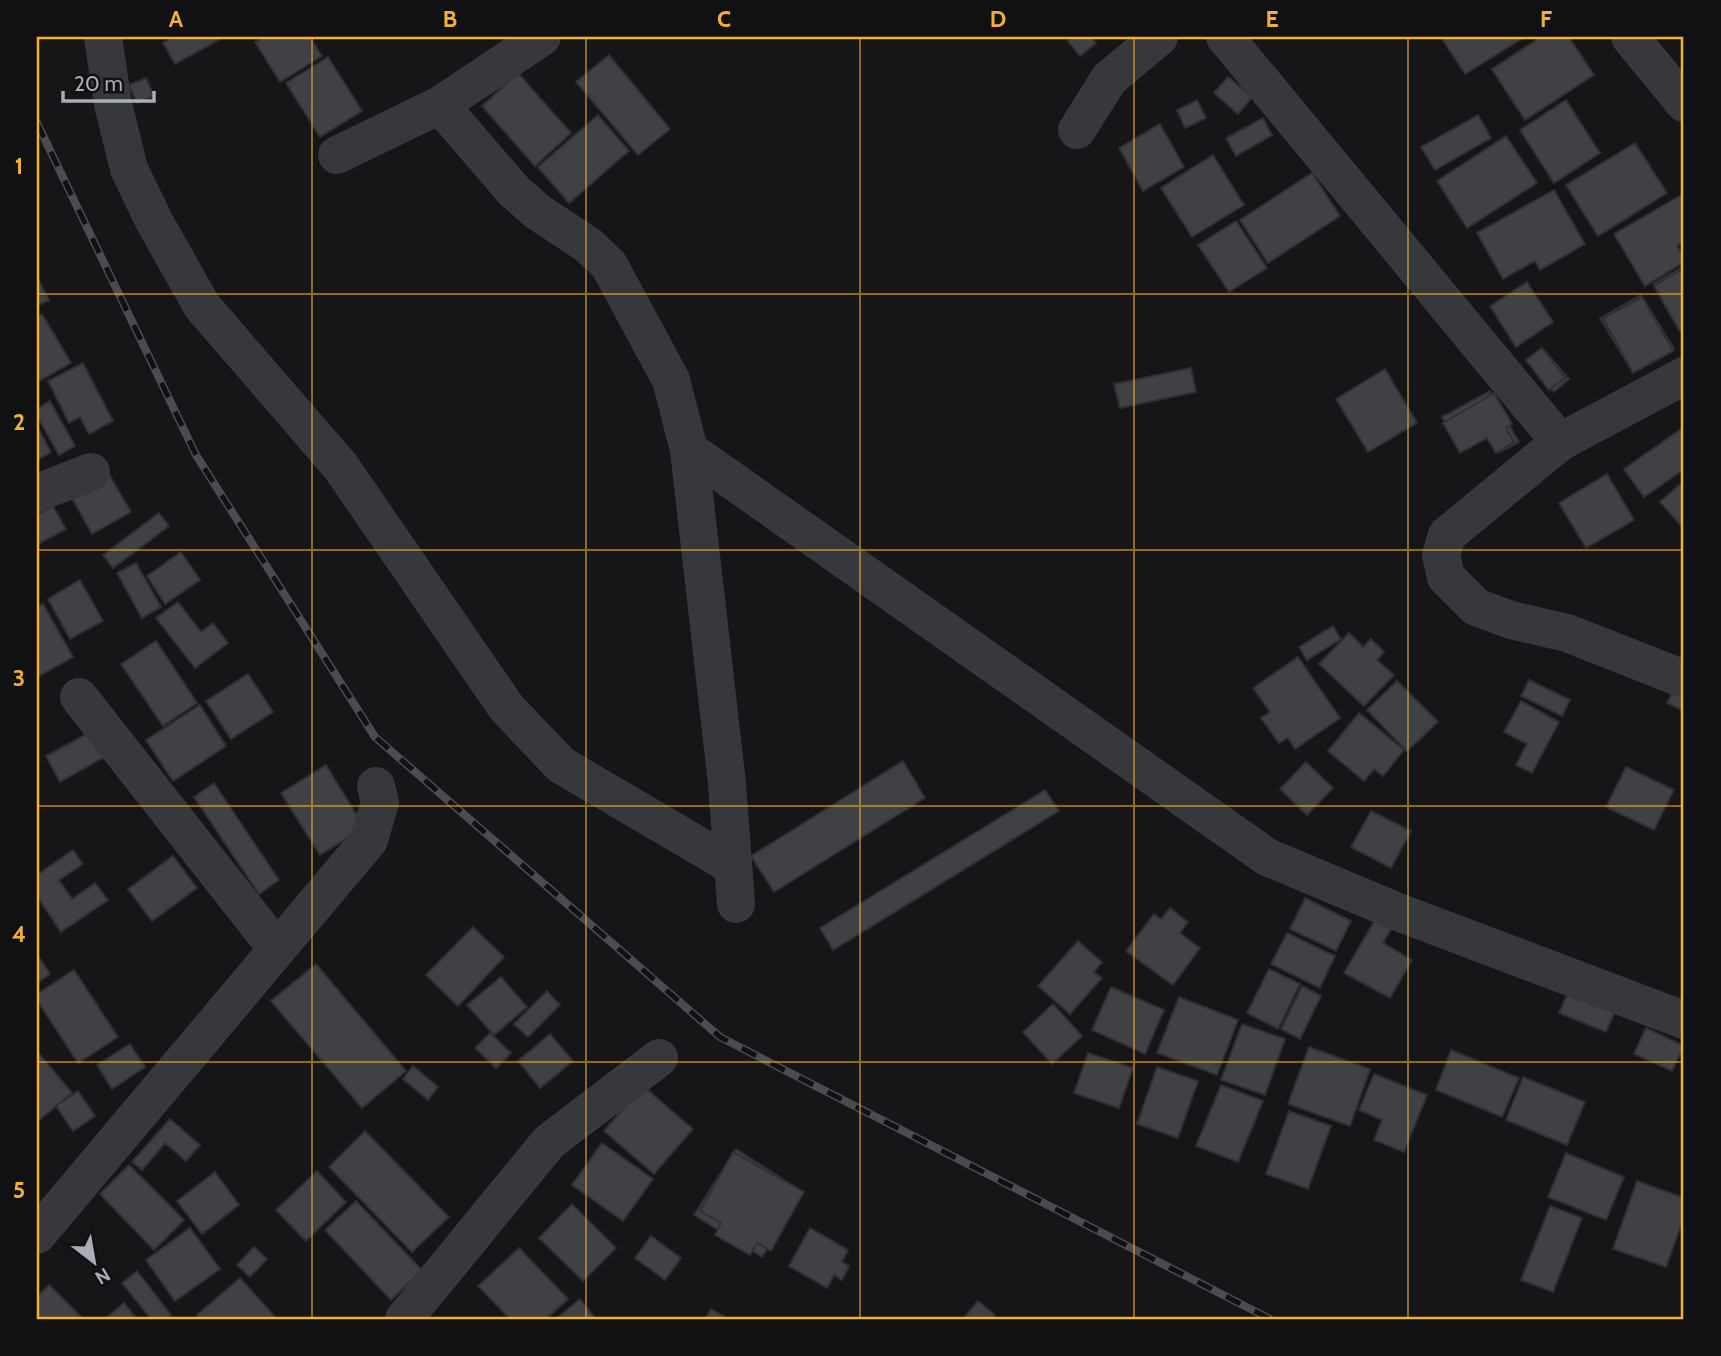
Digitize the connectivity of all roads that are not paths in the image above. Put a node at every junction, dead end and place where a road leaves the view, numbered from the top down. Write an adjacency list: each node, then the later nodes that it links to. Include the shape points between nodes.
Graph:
1 (103, 37): 18 (street, via 129,169 202,306 341,467 506,707 561,765)
2 (542, 37): 7 (street)
3 (1159, 37): 8 (street, via 1109,79)
4 (1225, 37): 11 (street)
5 (1630, 37): 6 (street)
6 (1684, 103)
7 (440, 105): 9 (street); 12 (street, via 514,191 609,265 671,380)
8 (1077, 130)
9 (337, 155)
10 (1684, 376): 11 (street)
11 (1560, 442): 15 (street, via 1447,535 1441,555 1446,577 1476,607 1567,633)
12 (689, 450): 18 (street); 21 (street, via 1266,857)
13 (91, 472): 14 (street)
14 (37, 493)
15 (1684, 679)
16 (79, 697): 20 (street)
17 (376, 786): 20 (street, via 380,802 369,840)
18 (733, 866): 19 (street)
19 (736, 904)
20 (277, 949): 23 (street)
21 (1684, 1020)
22 (659, 1058): 24 (street, via 549,1142)
23 (37, 1235)
24 (404, 1319)

